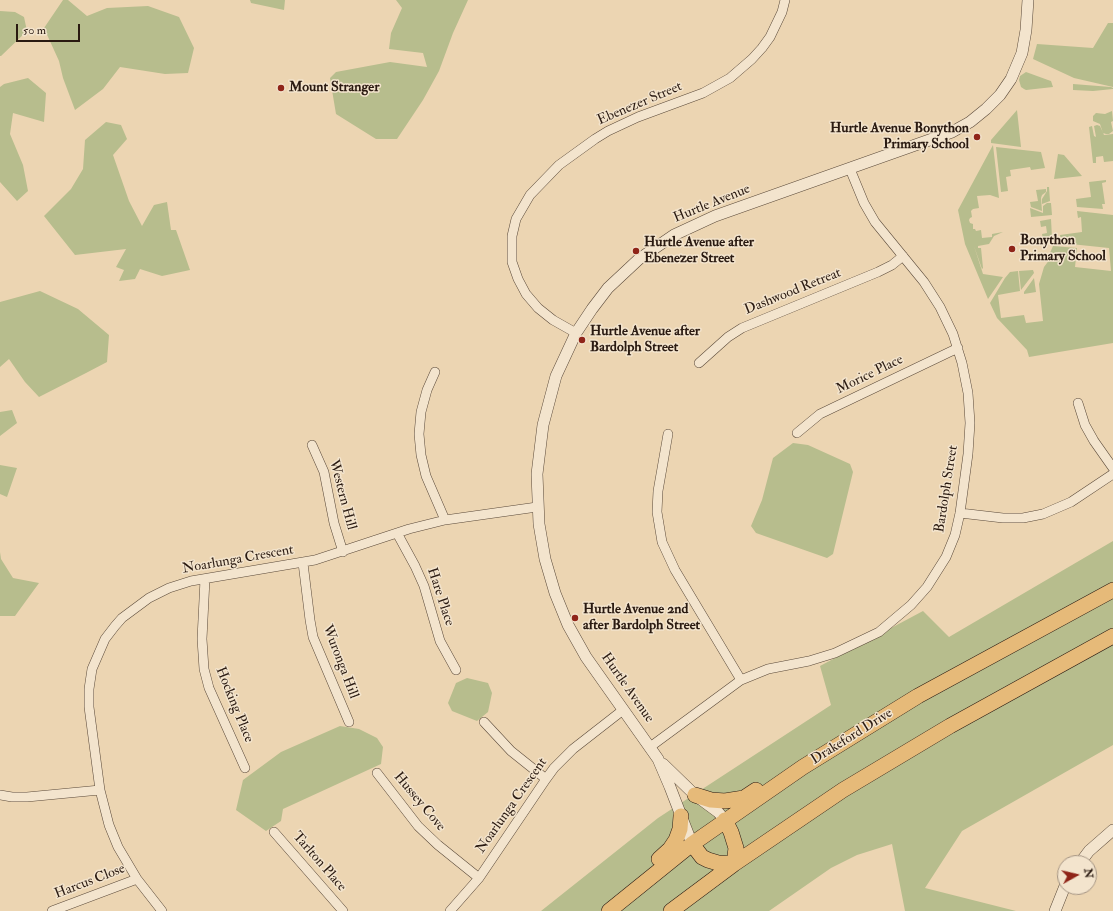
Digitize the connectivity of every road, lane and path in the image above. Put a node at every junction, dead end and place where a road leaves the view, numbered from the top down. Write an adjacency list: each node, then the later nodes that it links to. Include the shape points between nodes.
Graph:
1 (785, 0): 5 (street, Ebenezer Street, via 770,37 752,59 736,73 703,93 608,131 559,165 530,195 516,219 512,236 512,262 526,294 538,308)
2 (1028, 0): 3 (street, Hurtle Avenue, via 1026,30 1020,57 1011,79 986,109 952,132)
3 (850, 169): 4 (street, Bardolph Street, via 874,222); 5 (street, Hurtle Avenue, via 715,216 674,235 650,250 618,278)
4 (903, 256): 6 (street, Bardolph Street, via 940,307); 7 (street, Dashwood Retreat, via 878,272 742,328)
5 (576, 333): 15 (street, Hurtle Avenue, via 556,376 543,425 537,474)
6 (958, 348): 10 (street, Morice Place, via 820,414); 16 (street, Bardolph Street, via 968,393 970,423)
7 (699, 363)
8 (435, 372): 17 (street, via 423,405 419,434 426,476)
9 (1078, 403): 13 (street, via 1085,425)
10 (797, 433)
11 (668, 434): 25 (street, via 658,491 657,512 662,542 675,570)
12 (312, 445): 19 (street, Western Hill, via 324,472 334,523)
13 (1113, 468)
14 (1113, 474): 16 (street, via 1072,502 1043,514 1023,518 1002,518)
15 (537, 507): 17 (street, Noarlunga Crescent); 26 (street, Hurtle Avenue, via 545,559 568,625 586,657)
16 (960, 513): 25 (street, Bardolph Street, via 955,535 934,577 911,605 892,622 875,634 835,653 768,669)
17 (445, 520): 18 (street, Noarlunga Crescent)
18 (397, 533): 19 (street, Noarlunga Crescent); 24 (street, Hare Place, via 424,586 440,641)
19 (343, 552): 20 (street, Noarlunga Crescent)
20 (303, 563): 21 (street, Noarlunga Crescent); 27 (street, Wuronga Hill, via 313,637)
21 (205, 579): 32 (street, Hocking Place, via 202,639 204,669 209,688); 35 (street, Noarlunga Crescent, via 169,588 149,598 122,618 105,639 92,669 88,707)
22 (1113, 590): 31 (highway, Drakeford Drive, via 924,693)
23 (1113, 636): 44 (highway, via 944,729 843,790)
24 (456, 670)
25 (741, 680): 29 (street, Bardolph Street)
26 (623, 710): 29 (street, Hurtle Avenue); 34 (street, Noarlunga Crescent, via 573,749)
27 (349, 722)
28 (484, 722): 34 (street, via 511,751)
29 (650, 747): 30 (street, Hurtle Avenue)
30 (658, 759): 37 (street, Hurtle Avenue); 38 (street, Hurtle Avenue)
31 (803, 767): 37 (highway, via 786,771 744,798 726,801); 39 (highway, Drakeford Drive)
32 (245, 768)
33 (377, 773): 45 (street, Hussey Cove, via 418,826)
34 (546, 778): 45 (street, Noarlunga Crescent)
35 (100, 790): 36 (street, via 12,798); 46 (street, Noarlunga Crescent, via 109,825)
36 (0, 795)
37 (695, 795): 39 (street, Hurtle Avenue)
38 (681, 816): 42 (street, Hurtle Avenue); 48 (highway, via 680,829 670,850 633,882)
39 (725, 820): 42 (highway, Drakeford Drive); 44 (highway, via 736,848)
40 (1113, 830): 43 (street)
41 (274, 832): 51 (street, Tarlton Place)
42 (692, 844): 44 (highway, via 702,857 708,860); 48 (highway, Drakeford Drive)
43 (1086, 855)
44 (734, 864): 53 (highway)
45 (479, 878): 52 (street, Noarlunga Crescent)
46 (137, 879): 49 (street, Harcus Close); 50 (street, Noarlunga Crescent)
47 (1061, 895): 54 (street)
48 (614, 906)
49 (52, 911)
50 (162, 911)
51 (343, 911)
52 (450, 911)
53 (671, 911)
54 (1055, 911)

